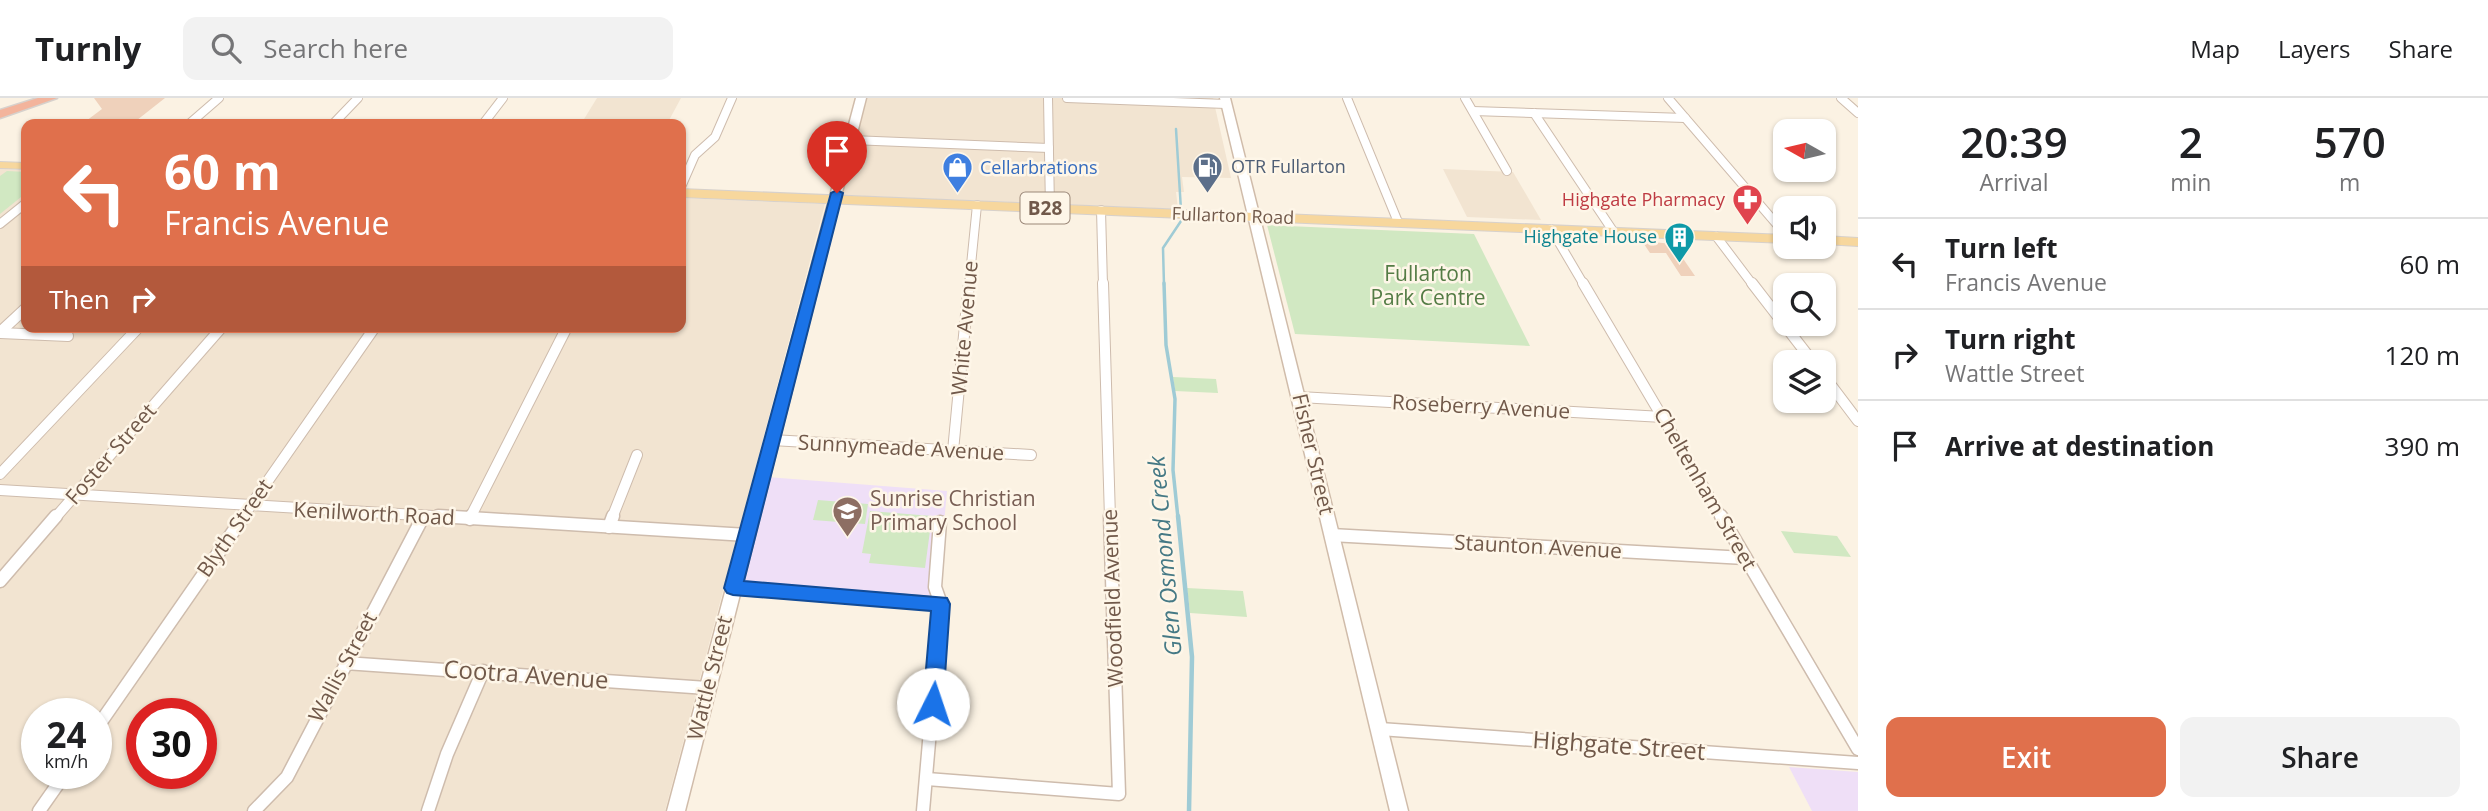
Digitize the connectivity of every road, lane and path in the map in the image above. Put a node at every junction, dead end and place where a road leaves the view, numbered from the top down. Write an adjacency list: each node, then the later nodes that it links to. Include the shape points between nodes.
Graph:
1 (51, 98): 17 (highway)
2 (219, 98): 19 (street)
3 (358, 98): 20 (street)
4 (503, 98): 21 (street)
5 (732, 98): 27 (street, via 715,137 695,155)
6 (861, 98): 22 (street, Wattle Street)
7 (1048, 98): 23 (street)
8 (1067, 98): 13 (street)
9 (1346, 98): 35 (street)
10 (1465, 98): 14 (street)
11 (1668, 98): 18 (street)
12 (1841, 98): 16 (street)
13 (1226, 101): 34 (street, Fisher Street)
14 (1473, 111): 15 (street); 26 (street)
15 (1534, 113): 18 (street); 39 (street)
16 (1858, 113)
17 (0, 114)
18 (1685, 118): 36 (street)
19 (195, 119)
20 (338, 119)
21 (487, 119)
22 (851, 140): 23 (street); 29 (street, Wattle Street)
23 (1049, 148): 32 (street)
24 (0, 164): 25 (main road)
25 (21, 165)
26 (1507, 171)
27 (686, 176)
28 (686, 193): 29 (main road, Fullarton Road / B28)
29 (836, 199): 30 (main road, Fullarton Road / B28); 56 (street, Wattle Street)
30 (977, 205): 32 (main road, Fullarton Road / B28); 57 (street, White Avenue)
31 (21, 207): 37 (street)
32 (1050, 208): 33 (main road, Fullarton Road / B28)
33 (1101, 210): 34 (main road, Fullarton Road / B28); 81 (street, Woodfield Avenue, via 1119,794)
34 (1254, 216): 35 (main road, Fullarton Road / B28); 53 (street, Fisher Street)
35 (1398, 222): 38 (main road, Fullarton Road / B28)
36 (1773, 222)
37 (0, 224)
38 (1551, 229): 39 (main road, Fullarton Road / B28); 54 (street, Cheltenham Street)
39 (1613, 231): 40 (main road, Fullarton Road / B28)
40 (1716, 236): 41 (main road, Fullarton Road / B28); 51 (street)
41 (1773, 236)
42 (1836, 241): 43 (main road)
43 (1858, 242)
44 (21, 313): 45 (street)
45 (0, 333): 50 (street)
46 (133, 333): 60 (street)
47 (217, 333): 62 (street, Foster Street)
48 (371, 333): 63 (street, Blyth Street)
49 (564, 333): 65 (street)
50 (68, 336)
51 (1804, 350)
52 (1836, 392): 55 (street)
53 (1299, 397): 54 (street, Roseberry Avenue); 69 (street, Fisher Street)
54 (1663, 417): 70 (street, Cheltenham Street)
55 (1858, 421)
56 (772, 440): 57 (street, Sunnymeade Avenue); 68 (street, Wattle Street)
57 (953, 451): 59 (street, Sunnymeade Avenue)
58 (637, 455): 67 (street)
59 (1031, 455)
60 (0, 474)
61 (0, 490): 62 (street, Kenilworth Road)
62 (75, 495): 63 (street, Kenilworth Road); 71 (street, Foster Street)
63 (250, 506): 64 (street, Kenilworth Road); 77 (street, Blyth Street)
64 (423, 517): 65 (street, Kenilworth Road); 74 (street, Wallis Street)
65 (470, 519): 67 (street, Kenilworth Road)
66 (940, 522): 73 (street, via 935,587)
67 (609, 527): 68 (street, Kenilworth Road)
68 (747, 535): 72 (street, Wattle Street)
69 (1331, 535): 70 (street, Staunton Avenue); 78 (street, Fisher Street)
70 (1745, 558): 79 (street, Cheltenham Street)
71 (0, 581)
72 (733, 588): 73 (street); 76 (street, Wattle Street)
73 (941, 604): 81 (street)
74 (345, 663): 75 (street, Cootra Avenue); 84 (street, Wallis Street, via 286,777)
75 (483, 671): 76 (street, Cootra Avenue); 85 (street)
76 (707, 688): 86 (street, Wattle Street)
77 (112, 706)
78 (1380, 729): 80 (street, Highgate Street); 88 (street, Fisher Street)
79 (1858, 749)
80 (1858, 764)
81 (927, 779): 87 (street)
82 (55, 789): 83 (street)
83 (40, 811)
84 (254, 811)
85 (428, 811)
86 (676, 811)
87 (923, 811)
88 (1399, 811)

